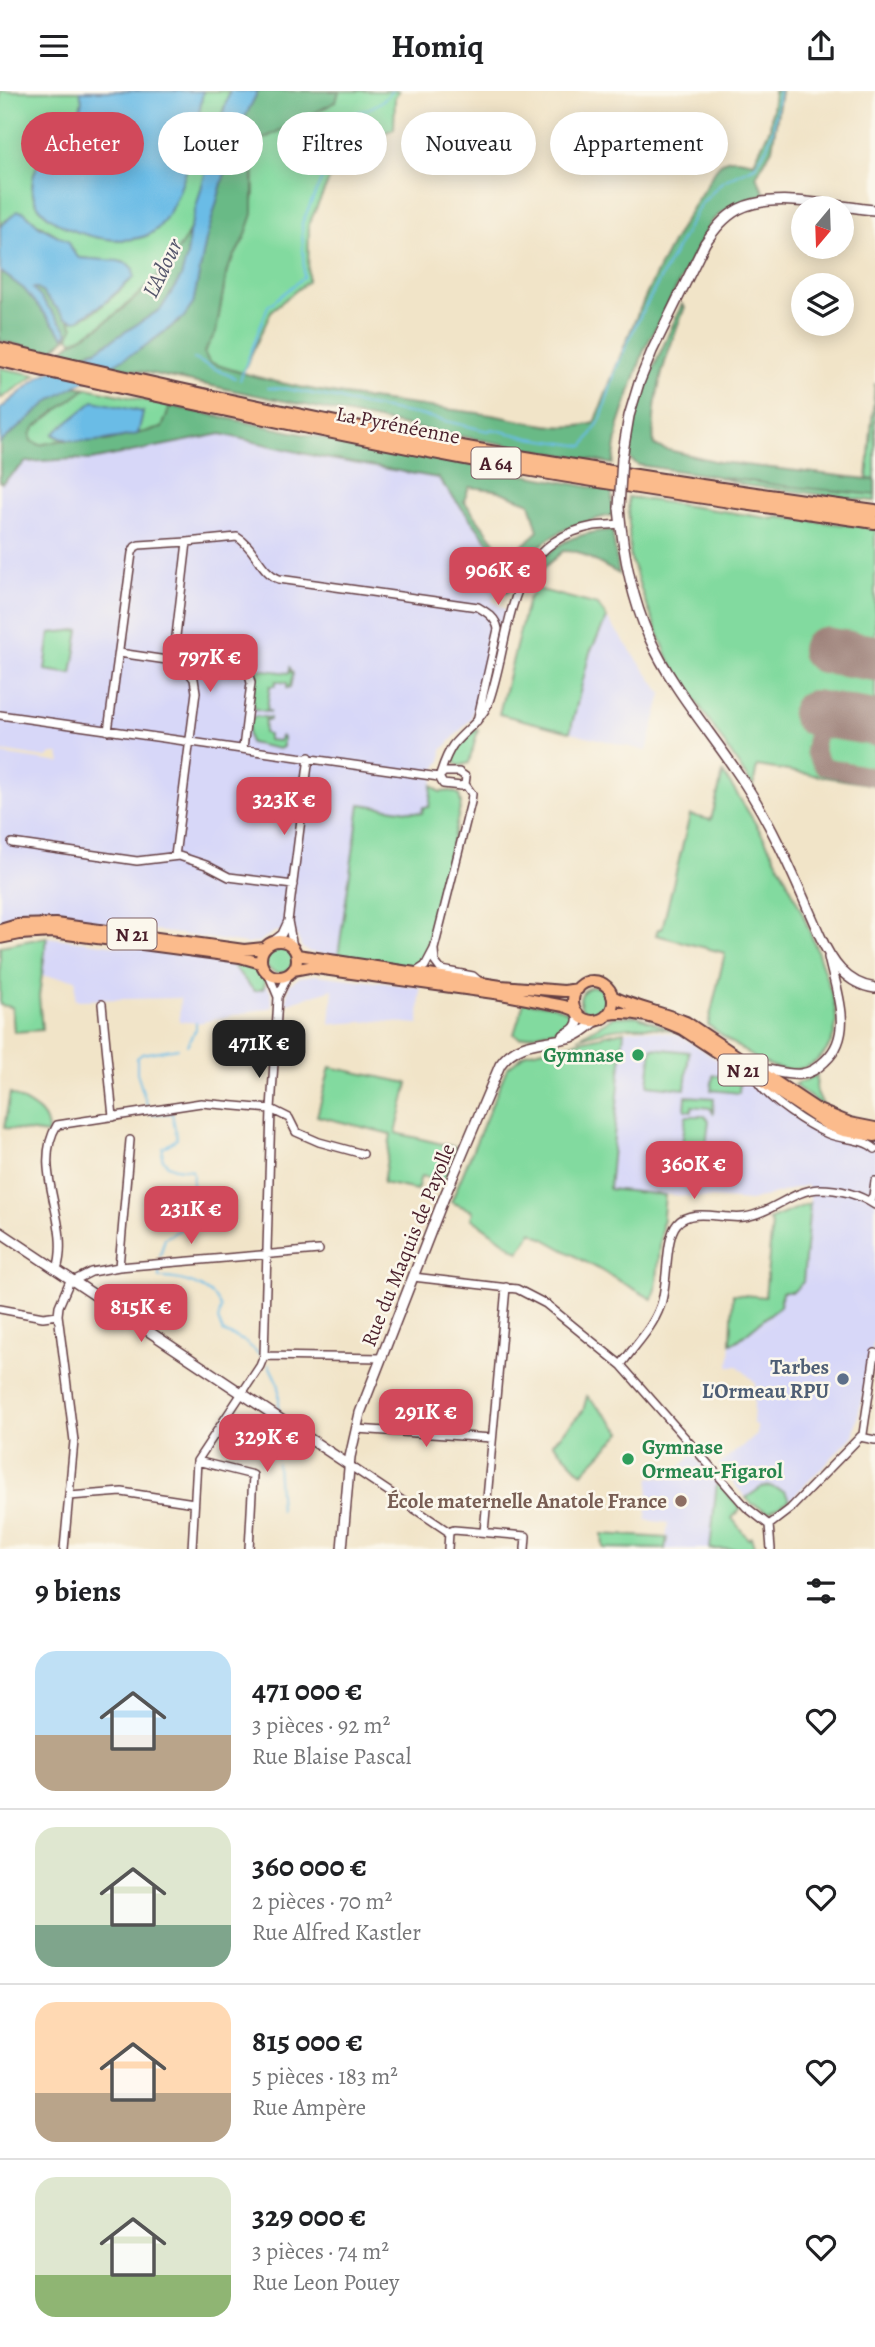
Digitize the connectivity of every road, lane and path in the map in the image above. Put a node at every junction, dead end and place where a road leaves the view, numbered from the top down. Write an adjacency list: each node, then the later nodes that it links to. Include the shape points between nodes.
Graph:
1 (875, 210): 8 (street, bridge, via 773,201 742,208 716,227 652,351 629,416 622,457)
2 (0, 349): 4 (highway, La Pyrénéenne / A 64)
3 (0, 360): 4 (highway, La Pyrénéenne / A 64)
4 (35, 363): 5 (highway, La Pyrénéenne / A 64)
5 (123, 382): 6 (highway, La Pyrénéenne / A 64, via 506,455); 7 (highway, La Pyrénéenne / A 64, via 335,432 505,465)
6 (875, 511)
7 (875, 522)
8 (620, 524): 13 (street, via 572,533 533,561 520,582 492,691); 31 (street, via 631,586 650,640 765,818)
9 (187, 542): 10 (street, via 135,547); 11 (street, via 174,644); 13 (street, via 237,537 279,579 488,612 498,629)
10 (119, 653): 11 (street); 14 (street)
11 (179, 662): 15 (street, via 196,685); 16 (street, via 249,675)
12 (0, 715): 14 (street)
13 (477, 721): 18 (street)
14 (108, 730): 15 (street)
15 (190, 741): 16 (street); 23 (street)
16 (243, 748): 17 (street)
17 (309, 757): 20 (street); 24 (street)
18 (448, 757): 19 (street); 20 (street)
19 (457, 772): 20 (street); 21 (street, via 466,777)
20 (439, 775): 21 (street, via 443,784)
21 (465, 784): 29 (street, via 471,802)
22 (12, 843): 23 (street, via 137,861)
23 (175, 856): 24 (street, via 229,877)
24 (293, 885): 25 (street)
25 (288, 921): 28 (street); 30 (street)
26 (0, 930): 28 (main road, N 21, via 56,924 244,950)
27 (0, 938): 32 (main road, N 21, via 39,932 71,934 240,957)
28 (269, 945): 30 (main road, via 287,943); 32 (main road)
29 (434, 949): 34 (street, via 425,966); 35 (street, via 441,970 473,976)
30 (295, 951): 33 (main road); 34 (main road)
31 (827, 952): 36 (street, via 850,979); 45 (street, via 842,1023 839,1042 829,1058 813,1070)
32 (264, 968): 33 (main road, via 279,977); 39 (street)
33 (291, 972): 39 (street); 41 (main road, via 309,967 489,992 564,1006)
34 (413, 973): 35 (main road)
35 (481, 983): 37 (main road)
36 (875, 988)
37 (578, 989): 38 (main road, via 600,983); 41 (main road, via 573,1001)
38 (612, 996): 42 (main road); 45 (main road, N 21, via 686,1022)
39 (278, 997): 46 (street)
40 (102, 1004): 47 (street)
41 (577, 1013): 43 (main road); 44 (street, via 574,1030)
42 (608, 1014): 43 (main road); 45 (main road, N 21, via 638,1013 662,1020)
43 (596, 1021): 44 (street, Rue du Maquis de Payolle, via 577,1035)
44 (559, 1038): 60 (street, Rue du Maquis de Payolle, via 520,1047 500,1065)
45 (756, 1073): 48 (main road, N 21, via 818,1110); 49 (main road, N 21, via 828,1125); 51 (street, via 770,1096 823,1131)
46 (271, 1109): 47 (street, via 201,1103); 52 (street, via 289,1118 296,1132); 57 (street)
47 (113, 1117): 59 (street, via 57,1125 54,1133 48,1164 62,1252)
48 (875, 1128)
49 (875, 1136)
50 (130, 1140): 58 (street)
51 (875, 1149)
52 (363, 1154)
53 (875, 1181): 54 (street)
54 (872, 1203): 68 (street, via 845,1191 815,1189 747,1217 685,1218 671,1234 660,1308)
55 (0, 1232): 59 (street)
56 (319, 1250): 57 (street)
57 (267, 1254): 58 (street); 66 (street)
58 (119, 1267): 61 (street)
59 (57, 1269): 61 (street)
60 (413, 1277): 62 (street); 67 (street, Rue du Maquis de Payolle)
61 (73, 1280): 64 (street); 69 (street)
62 (506, 1287): 68 (street, via 532,1295); 72 (street)
63 (0, 1309): 64 (street, via 43,1317)
64 (58, 1315): 76 (street, via 74,1434)
65 (875, 1353): 71 (street, via 869,1382 869,1423)
66 (264, 1356): 67 (street); 69 (street)
67 (382, 1358): 70 (street, Rue du Maquis de Payolle)
68 (621, 1365): 78 (street, via 746,1507)
69 (242, 1393): 74 (street); 75 (street)
70 (356, 1429): 72 (street); 75 (street, Rue du Maquis de Payolle)
71 (860, 1437): 73 (street); 78 (street)
72 (492, 1438): 80 (street)
73 (875, 1440)
74 (197, 1461): 77 (street); 83 (street, via 253,1475)
75 (349, 1465): 79 (street); 84 (street, Rue du Maquis de Payolle)
76 (69, 1496): 77 (street, via 122,1492); 81 (street)
77 (194, 1503): 82 (street)
78 (769, 1525): 87 (street)
79 (449, 1532): 80 (street); 85 (street)
80 (484, 1532): 86 (street, via 526,1536)
81 (64, 1549)
82 (192, 1549)
83 (249, 1549)
84 (342, 1549)
85 (448, 1549)
86 (525, 1549)
87 (771, 1549)

